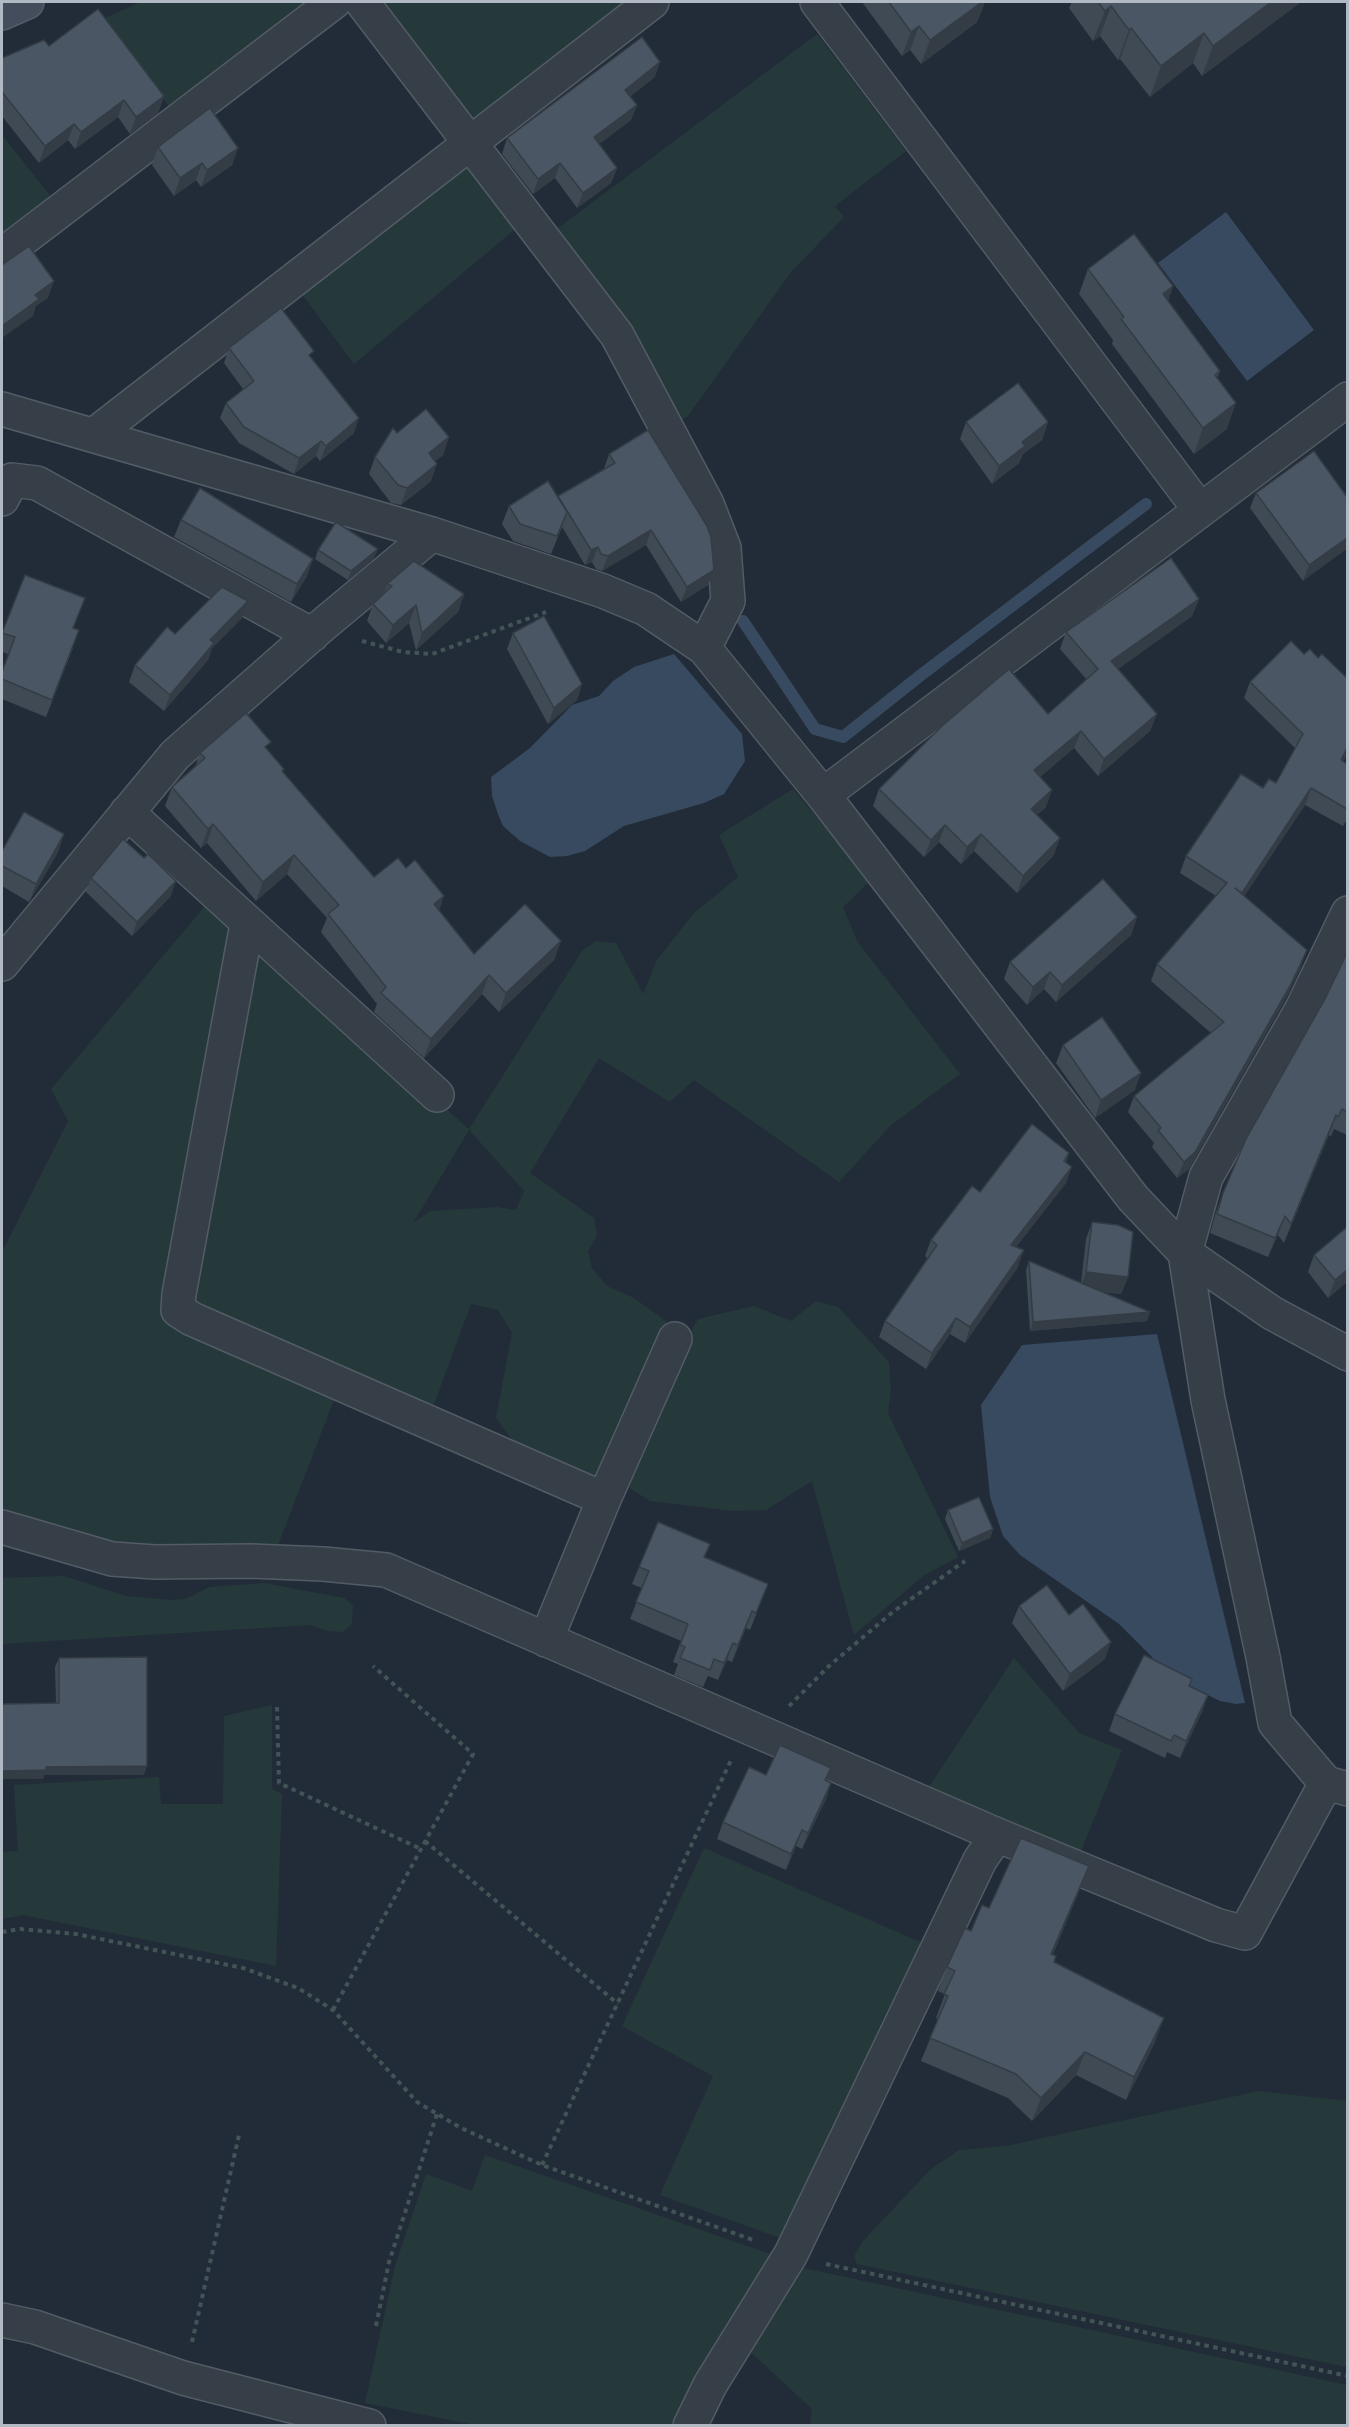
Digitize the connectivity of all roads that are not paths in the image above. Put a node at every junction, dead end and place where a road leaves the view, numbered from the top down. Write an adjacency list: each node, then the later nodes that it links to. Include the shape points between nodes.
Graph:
1 (27, 2): 6 (street)
2 (334, 2): 8 (street)
3 (362, 2): 7 (street)
4 (652, 2): 7 (street)
5 (818, 2): 13 (street)
6 (2, 13)
7 (470, 144): 11 (street); 16 (street, via 617,335 706,504 724,548 728,601)
8 (2, 255)
9 (1346, 403): 13 (street)
10 (2, 409): 11 (street)
11 (94, 435): 14 (street)
12 (2, 499): 15 (street, via 12,480 37,483)
13 (1200, 510): 17 (street)
14 (432, 534): 15 (street); 16 (street, via 614,595 646,609)
15 (315, 632): 18 (street, via 175,754)
16 (704, 648): 17 (street)
17 (823, 795): 23 (street, via 1133,1198)
18 (127, 812): 20 (street); 21 (street)
19 (1347, 914): 23 (street, via 1302,1009 1206,1177)
20 (247, 924): 22 (street); 26 (street, via 178,1310)
21 (2, 964)
22 (437, 1095)
23 (1185, 1253): 25 (street, via 1272,1313); 29 (street, via 1208,1400 1275,1724)
24 (675, 1339): 26 (street)
25 (1347, 1354)
26 (604, 1499): 28 (street)
27 (2, 1527): 28 (street, via 112,1559 311,1563 386,1570)
28 (546, 1640): 30 (street)
29 (1337, 1786): 30 (street, via 1245,1933 1216,1925)
30 (997, 1835): 33 (street, via 980,1860 791,2254 710,2385)
31 (2, 2319): 32 (street, via 183,2378)
32 (369, 2426)
33 (690, 2426)

